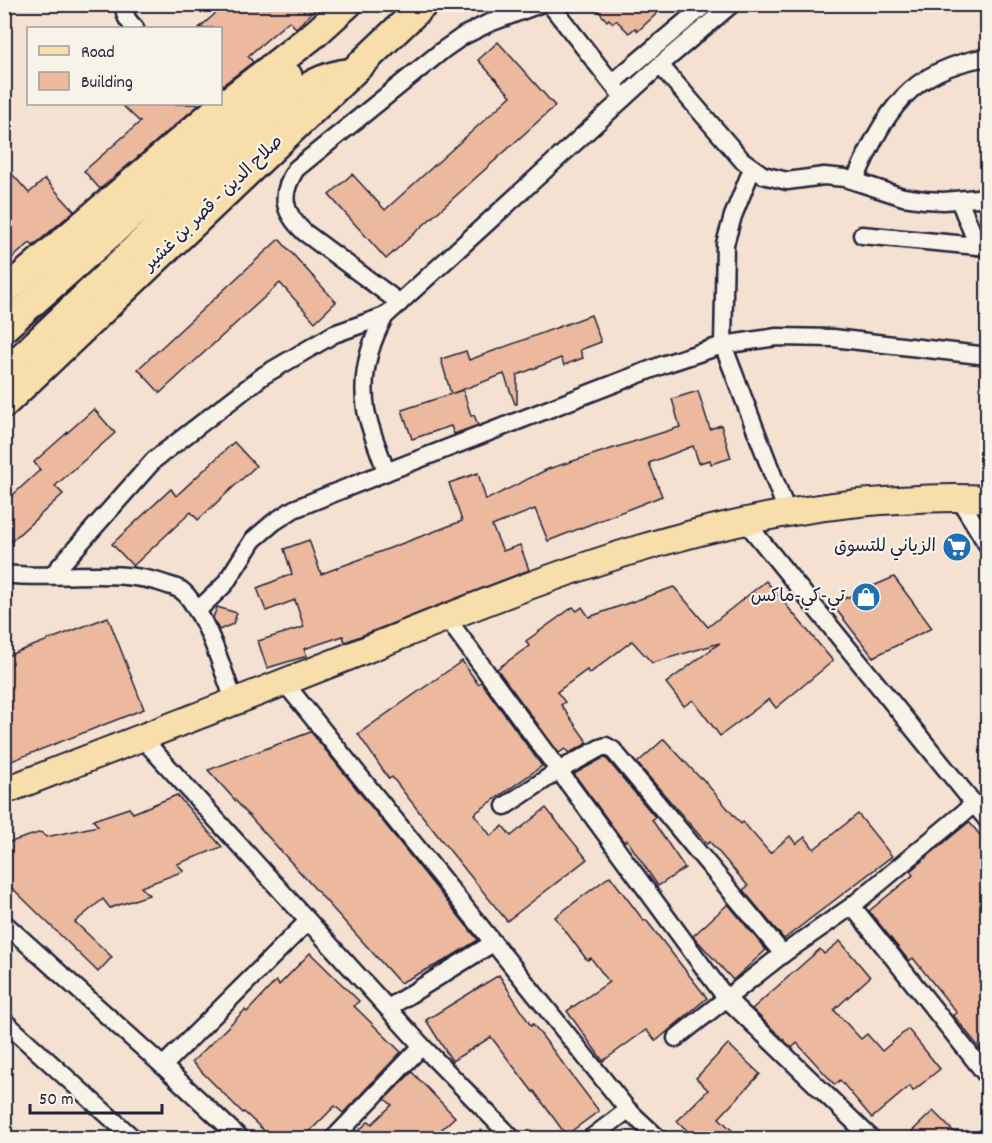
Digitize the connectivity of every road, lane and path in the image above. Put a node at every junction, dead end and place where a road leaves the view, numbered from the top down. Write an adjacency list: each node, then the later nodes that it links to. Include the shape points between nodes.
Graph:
1 (125, 4): 8 (street, via 127,20)
2 (348, 4): 9 (highway)
3 (424, 4): 12 (highway, صلاح الدين - قصر بن غشير)
4 (540, 4): 24 (street, via 487,24 443,50 296,169 289,180 286,208 293,222)
5 (550, 4): 13 (street)
6 (706, 4): 13 (street)
7 (732, 4): 11 (street)
8 (134, 27)
9 (316, 33): 15 (highway); 26 (highway, via 309,53 295,70)
10 (987, 57): 18 (street, via 968,60 932,75 902,98 879,128)
11 (660, 65): 14 (street); 17 (street)
12 (352, 72): 29 (highway, via 322,79 296,95); 30 (highway, صلاح الدين - قصر بن غشير)
13 (612, 83): 14 (street)
14 (624, 98): 24 (street)
15 (222, 99)
16 (209, 108): 23 (highway)
17 (752, 169): 18 (street, via 788,181 824,176); 27 (street, via 725,244)
18 (855, 180): 20 (street, via 903,197)
19 (987, 197): 20 (street)
20 (959, 200): 22 (street)
21 (862, 235): 22 (street)
22 (983, 246)
23 (4, 292)
24 (400, 303): 25 (street)
25 (385, 316): 31 (street, via 373,337 366,366 366,410); 38 (street, via 334,334 264,375 154,460)
26 (4, 328)
27 (723, 345): 28 (street, via 777,337 833,338); 31 (street); 34 (street)
28 (987, 356)
29 (13, 365)
30 (4, 404)
31 (386, 472): 39 (street, via 294,509 274,522 253,540 225,584)
32 (958, 497): 33 (main road); 34 (main road, via 856,502); 36 (street)
33 (987, 499)
34 (787, 512): 35 (main road)
35 (745, 521): 40 (main road, via 655,543); 46 (street)
36 (987, 546)
37 (4, 574): 38 (street)
38 (52, 575): 39 (street, via 154,580 181,590)
39 (196, 611): 42 (street)
40 (446, 617): 41 (main road); 44 (street)
41 (284, 682): 42 (main road); 52 (street)
42 (234, 700): 43 (main road)
43 (142, 738): 45 (main road); 50 (street)
44 (558, 771): 47 (street); 53 (street, via 600,748 612,750); 54 (street)
45 (4, 791)
46 (974, 804): 48 (street); 49 (street)
47 (505, 806)
48 (987, 821)
49 (852, 906): 53 (street); 60 (street)
50 (308, 921): 55 (street); 59 (street)
51 (4, 923): 59 (street)
52 (493, 943): 55 (street); 61 (street)
53 (783, 954): 54 (street)
54 (726, 998): 57 (street); 68 (street)
55 (388, 1008): 58 (street)
56 (4, 1021): 62 (street)
57 (676, 1038)
58 (422, 1046): 64 (street); 65 (street)
59 (163, 1066): 63 (street)
60 (987, 1077)
61 (628, 1110): 66 (street); 67 (street)
62 (132, 1138)
63 (240, 1138)
64 (334, 1138)
65 (512, 1138)
66 (591, 1138)
67 (657, 1138)
68 (871, 1138)

